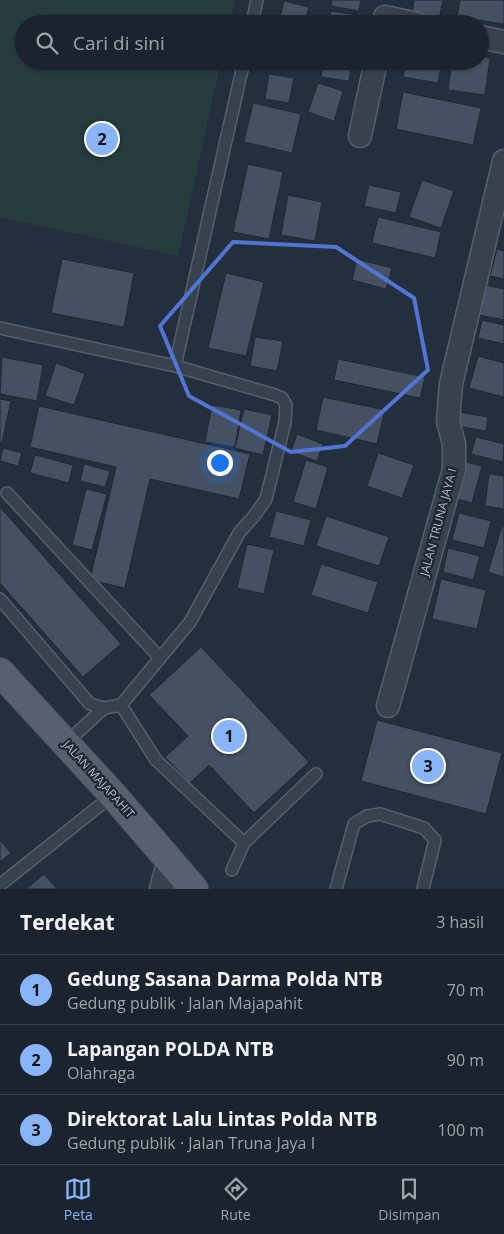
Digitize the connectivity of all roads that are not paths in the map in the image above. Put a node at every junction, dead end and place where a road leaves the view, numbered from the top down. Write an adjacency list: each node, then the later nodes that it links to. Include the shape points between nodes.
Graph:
1 (258, 0): 2 (lane)
2 (254, 15)
3 (489, 39): 4 (street)
4 (504, 42)
5 (242, 70): 10 (lane)
6 (374, 70): 7 (street)
7 (360, 136)
8 (504, 160): 16 (street, JALAN TRUNA JAYA I, via 451,384 448,421 454,444 454,469)
9 (0, 328): 10 (lane)
10 (175, 366): 13 (lane, via 275,395 282,398 286,413 266,499 239,533 190,622)
11 (7, 493): 13 (lane)
12 (0, 598): 17 (lane, via 90,704)
13 (160, 658): 15 (lane)
14 (0, 672): 18 (main road, JALAN MAJAPAHIT)
15 (121, 705): 17 (lane); 21 (lane, via 156,760)
16 (388, 706)
17 (104, 708): 18 (lane)
18 (66, 743): 20 (main road, JALAN MAJAPAHIT)
19 (316, 774): 21 (lane)
20 (113, 795): 22 (main road, JALAN MAJAPAHIT); 24 (lane)
21 (244, 844): 23 (lane)
22 (169, 858): 25 (street); 26 (main road, JALAN MAJAPAHIT)
23 (232, 870)
24 (0, 885)
25 (161, 889)
26 (194, 889)
27 (336, 889): 28 (lane, via 354,824 366,816 380,814 424,828 435,840)
28 (423, 889)

